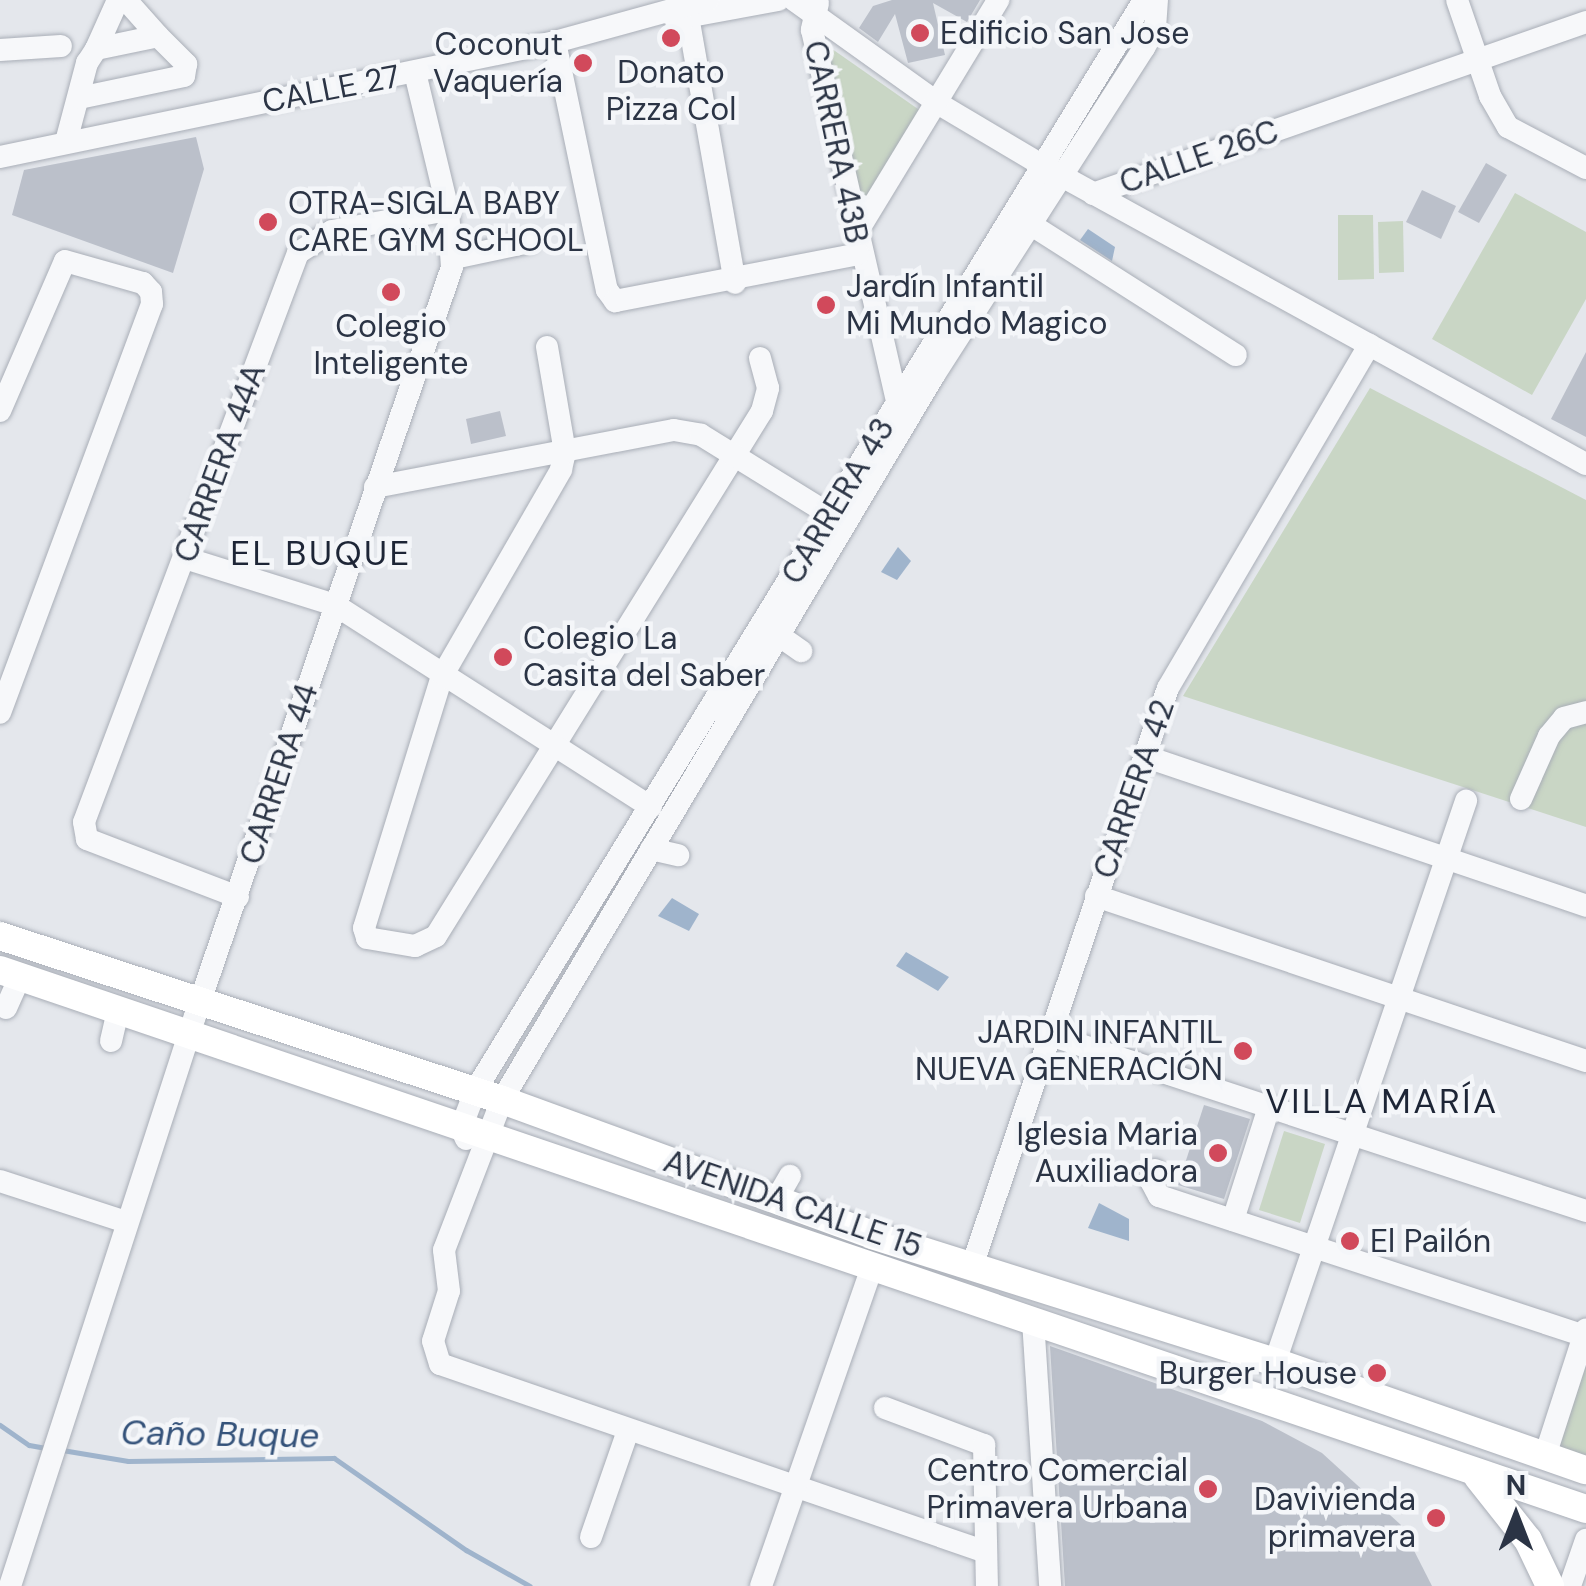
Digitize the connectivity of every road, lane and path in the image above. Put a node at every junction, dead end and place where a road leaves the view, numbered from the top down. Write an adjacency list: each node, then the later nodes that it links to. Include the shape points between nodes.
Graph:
1 (118, 0): 14 (street)
2 (126, 0): 11 (street)
3 (778, 0): 9 (street, CALLE 27)
4 (998, 0): 19 (street)
5 (1144, 0): 22 (street, CARRERA 43)
6 (1157, 0): 25 (street, CARRERA 43, via 1150,38)
7 (1457, 0): 16 (street)
8 (810, 4): 19 (street, CALLE 26C); 31 (street, CARRERA 43B)
9 (694, 9): 12 (street, CALLE 27); 33 (street)
10 (1586, 22): 16 (street, CALLE 26C)
11 (158, 36): 14 (street); 18 (street, via 186,64 184,76)
12 (555, 42): 17 (street, CALLE 27); 33 (street, via 607,290 615,301)
13 (61, 46): 15 (street)
14 (96, 49): 18 (street)
15 (0, 50)
16 (1478, 60): 23 (street, via 1508,127); 24 (street, CALLE 26C)
17 (416, 73): 20 (street, CALLE 27); 27 (street, CARRERA 44)
18 (80, 98): 20 (street)
19 (939, 104): 22 (street, CALLE 26C); 31 (street)
20 (67, 138): 21 (street, CALLE 27)
21 (0, 157)
22 (1040, 164): 25 (street, CALLE 26C); 38 (street, CARRERA 43)
23 (1586, 168)
24 (1156, 172): 26 (street, CALLE 26C); 29 (street, via 1146,200)
25 (1064, 176): 26 (street, CALLE 26C); 28 (street, CARRERA 43)
26 (1094, 194): 29 (street)
27 (448, 210): 32 (street, CARRERA 44); 47 (street, CARRERA 44A, via 332,230 298,253)
28 (1030, 224): 36 (street); 38 (street, CARRERA 43)
29 (1156, 228): 34 (street)
30 (529, 242): 32 (street)
31 (857, 244): 33 (street); 40 (street, CARRERA 43B)
32 (454, 258): 45 (street, CARRERA 44)
33 (735, 282)
34 (1369, 345): 44 (street); 55 (street, CARRERA 42, via 1201,624)
35 (547, 347): 42 (street)
36 (1236, 355)
37 (760, 358): 43 (street, via 767,396)
38 (926, 370): 39 (street); 40 (street, CARRERA 43); 49 (street, CARRERA 43)
39 (956, 386)
40 (897, 401): 46 (street, CARRERA 43)
41 (0, 411): 53 (street, via 66,261 126,277 151,292)
42 (564, 452): 43 (street, via 674,430 701,435); 45 (street); 51 (street, via 554,486)
43 (734, 458): 46 (street); 54 (street)
44 (1586, 464)
45 (375, 488): 48 (street, CARRERA 44)
46 (830, 514): 49 (street, CARRERA 43)
47 (185, 558): 48 (street); 63 (street, CARRERA 44A, via 84,822 86,839)
48 (335, 605): 51 (street); 63 (street, CARRERA 44)
49 (772, 631): 50 (street); 58 (street, CARRERA 43); 59 (street, CARRERA 43)
50 (802, 651)
51 (442, 676): 54 (street); 54 (street, via 364,928 368,938 414,946 436,936)
52 (1586, 712): 56 (street, via 1564,718 1549,736)
53 (0, 713)
54 (560, 746): 58 (street)
55 (1144, 756): 61 (street); 62 (street, CARRERA 42)
56 (1521, 799)
57 (1466, 800): 61 (street)
58 (651, 807): 75 (street, CARRERA 43)
59 (651, 849): 60 (street); 76 (street, CARRERA 43)
60 (678, 854)
61 (1446, 858): 64 (street); 67 (street)
62 (1096, 896): 67 (street); 71 (street, CARRERA 42)
63 (238, 897): 68 (street, CARRERA 44)
64 (1586, 906)
65 (0, 936): 68 (main road, AVENIDA CALLE 15)
66 (10, 973): 69 (street); 70 (main road, AVENIDA CALLE 15)
67 (1398, 998): 74 (street); 78 (street)
68 (200, 1004): 72 (street, CARRERA 44); 75 (main road, AVENIDA CALLE 15)
69 (6, 1008)
70 (118, 1010): 72 (main road, AVENIDA CALLE 15); 73 (street)
71 (1047, 1034): 77 (street); 86 (street, CARRERA 42)
72 (189, 1035): 79 (main road, AVENIDA CALLE 15); 84 (street, CARRERA 44)
73 (111, 1041)
74 (1586, 1061)
75 (475, 1091): 76 (main road, AVENIDA CALLE 15); 79 (street, CARRERA 43)
76 (502, 1100): 79 (street, CARRERA 43); 86 (main road, AVENIDA CALLE 15, via 783,1188)
77 (1269, 1107): 78 (street); 83 (street)
78 (1351, 1134): 82 (street); 85 (street)
79 (475, 1142): 87 (main road, AVENIDA CALLE 15); 92 (street, CARRERA 43, via 444,1250 449,1290 434,1341 440,1364)
80 (1155, 1170): 83 (street, via 1151,1181 1159,1196)
81 (0, 1180): 84 (street)
82 (1586, 1211)
83 (1233, 1220): 85 (street)
84 (126, 1222): 101 (street, CARRERA 44)
85 (1313, 1246): 89 (street); 90 (street)
86 (972, 1266): 90 (main road, AVENIDA CALLE 15)
87 (872, 1268): 88 (main road, AVENIDA CALLE 15); 96 (street)
88 (1033, 1320): 95 (main road, AVENIDA CALLE 15); 104 (street)
89 (1585, 1332): 93 (street)
90 (1275, 1362): 93 (main road, AVENIDA CALLE 15)
91 (885, 1408): 100 (street, via 977,1437 987,1454)
92 (628, 1432): 96 (street); 98 (street)
93 (1545, 1456): 94 (main road, AVENIDA CALLE 15)
94 (1586, 1470)
95 (1477, 1476): 97 (main road, AVENIDA CALLE 15); 105 (main road, via 1528,1540)
96 (792, 1490): 100 (street); 102 (street)
97 (1586, 1509)
98 (591, 1538)
99 (1586, 1540): 106 (street)
100 (986, 1552): 103 (street)
101 (10, 1586)
102 (760, 1586)
103 (987, 1586)
104 (1050, 1586)
105 (1550, 1586)
106 (1570, 1586)

